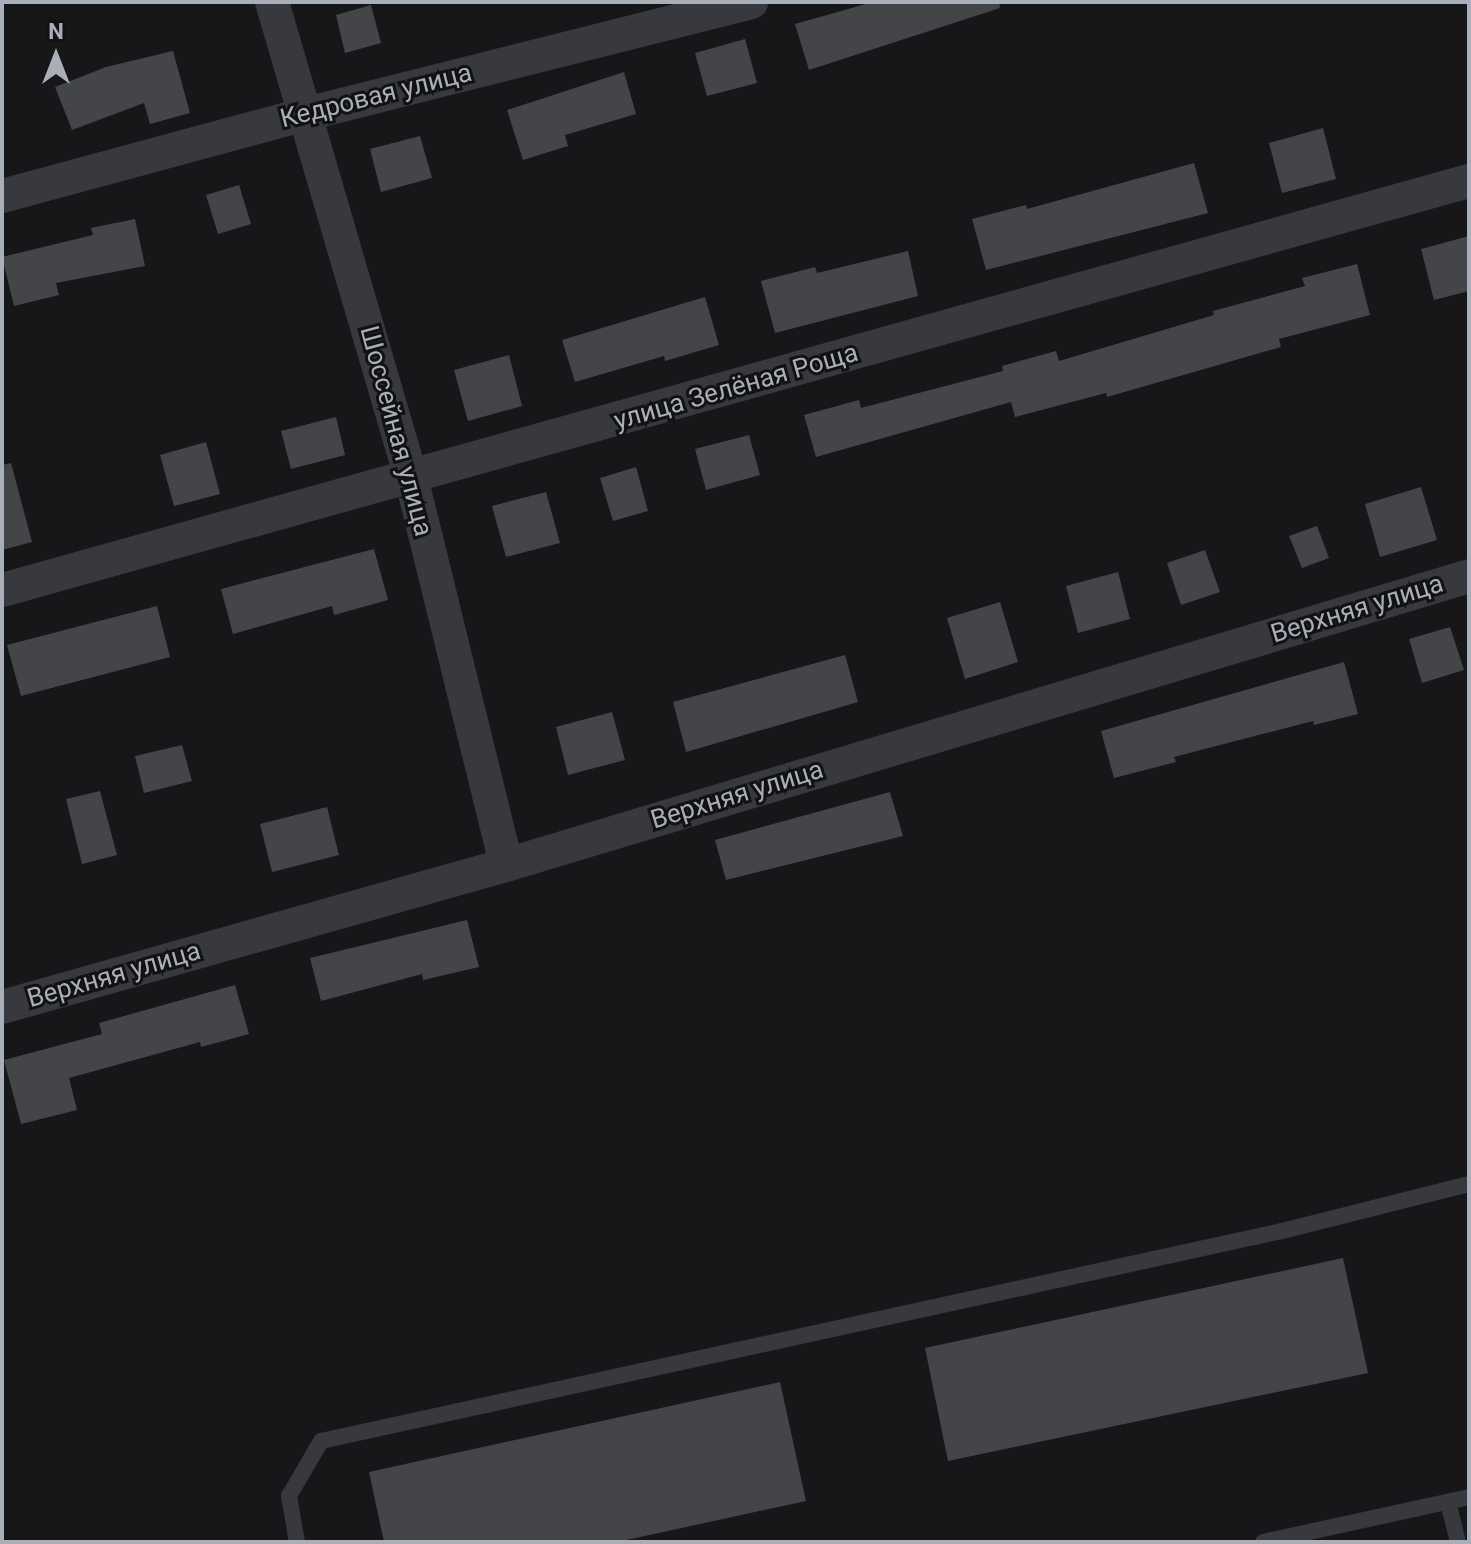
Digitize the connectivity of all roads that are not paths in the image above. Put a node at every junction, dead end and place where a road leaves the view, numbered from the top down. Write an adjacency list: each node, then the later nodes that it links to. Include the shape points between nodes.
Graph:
1 (272, 2): 3 (street, Шоссейная улица)
2 (751, 2): 3 (street, Кедровая улица)
3 (306, 114): 5 (street, Кедровая улица); 6 (street, Шоссейная улица)
4 (1469, 181): 6 (street, улица Зелёная Роща)
5 (2, 196)
6 (411, 477): 8 (street, улица Зелёная Роща); 9 (street, Шоссейная улица)
7 (1469, 576): 9 (street, Верхняя улица)
8 (2, 590)
9 (506, 865): 10 (street, Верхняя улица)
10 (2, 1007)
11 (1469, 1184): 14 (lane, via 1282,1231 321,1441 289,1496)
12 (1469, 1497): 13 (lane)
13 (1448, 1502): 15 (lane); 16 (lane)
14 (297, 1542)
15 (1263, 1542)
16 (1458, 1542)

